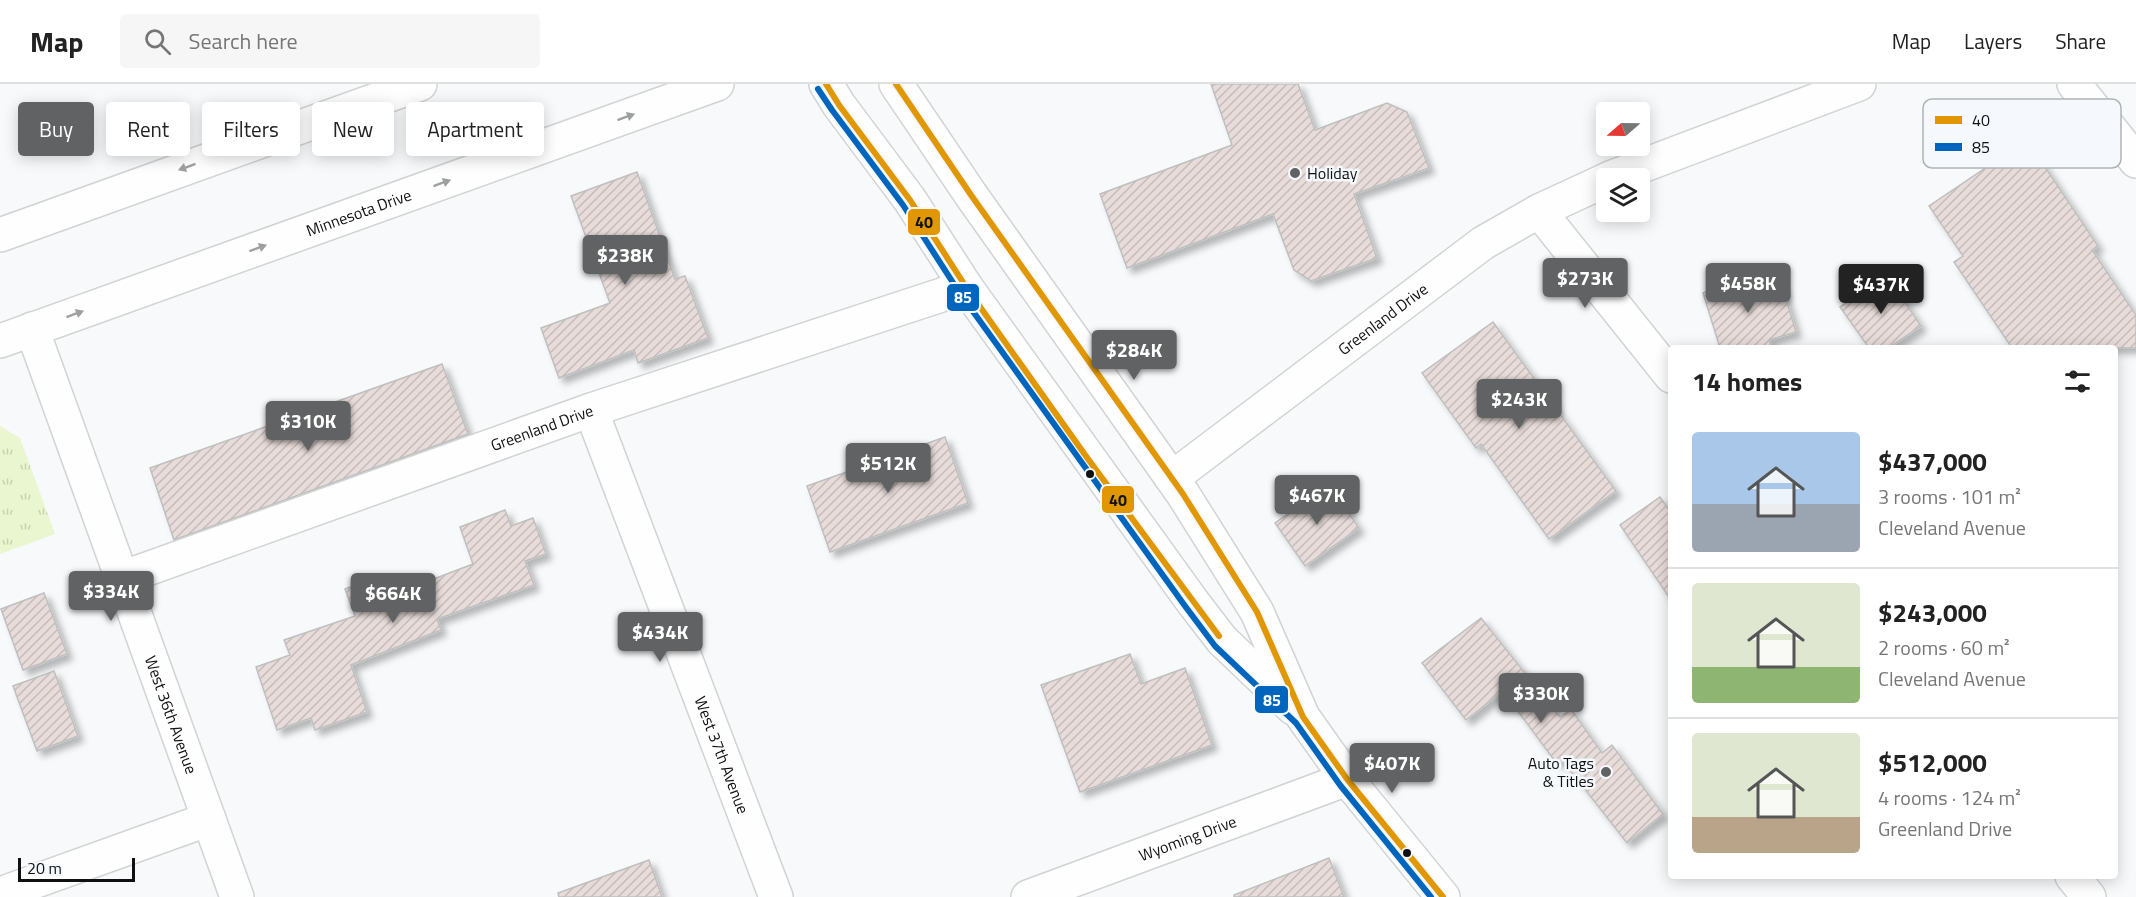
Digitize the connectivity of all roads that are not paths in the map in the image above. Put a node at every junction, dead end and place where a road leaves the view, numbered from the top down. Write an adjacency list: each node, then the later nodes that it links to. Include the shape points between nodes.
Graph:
1 (420, 84): 13 (street, one-way to 13)
2 (717, 84): 15 (street, Minnesota Drive, one-way to 2)
3 (826, 84): 14 (street, via 910,200)
4 (896, 84): 19 (street)
5 (1859, 84): 10 (street, Greenland Drive)
6 (2074, 84): 7 (street)
7 (2086, 99)
8 (2121, 142): 9 (street)
9 (2136, 161)
10 (1637, 168)
11 (1596, 185): 12 (street, Greenland Drive)
12 (1539, 211): 17 (street); 19 (street, Greenland Drive, via 1483,243)
13 (0, 235)
14 (966, 287): 18 (street, Greenland Drive); 21 (street, via 1222,640)
15 (32, 329): 16 (street, Minnesota Drive); 20 (street, West 36th Avenue)
16 (0, 341)
17 (1668, 372)
18 (591, 410): 20 (street, Greenland Drive); 27 (street, West 37th Avenue)
19 (1173, 478): 21 (street, via 1257,612)
20 (122, 578): 23 (street, West 36th Avenue)
21 (1303, 717): 22 (street)
22 (1347, 778): 28 (street, Wyoming Drive); 29 (street)
23 (209, 819): 25 (street); 26 (street, West 36th Avenue)
24 (2074, 879): 30 (street)
25 (0, 894)
26 (237, 897)
27 (776, 897)
28 (1028, 897)
29 (1443, 897)
30 (2089, 897)

